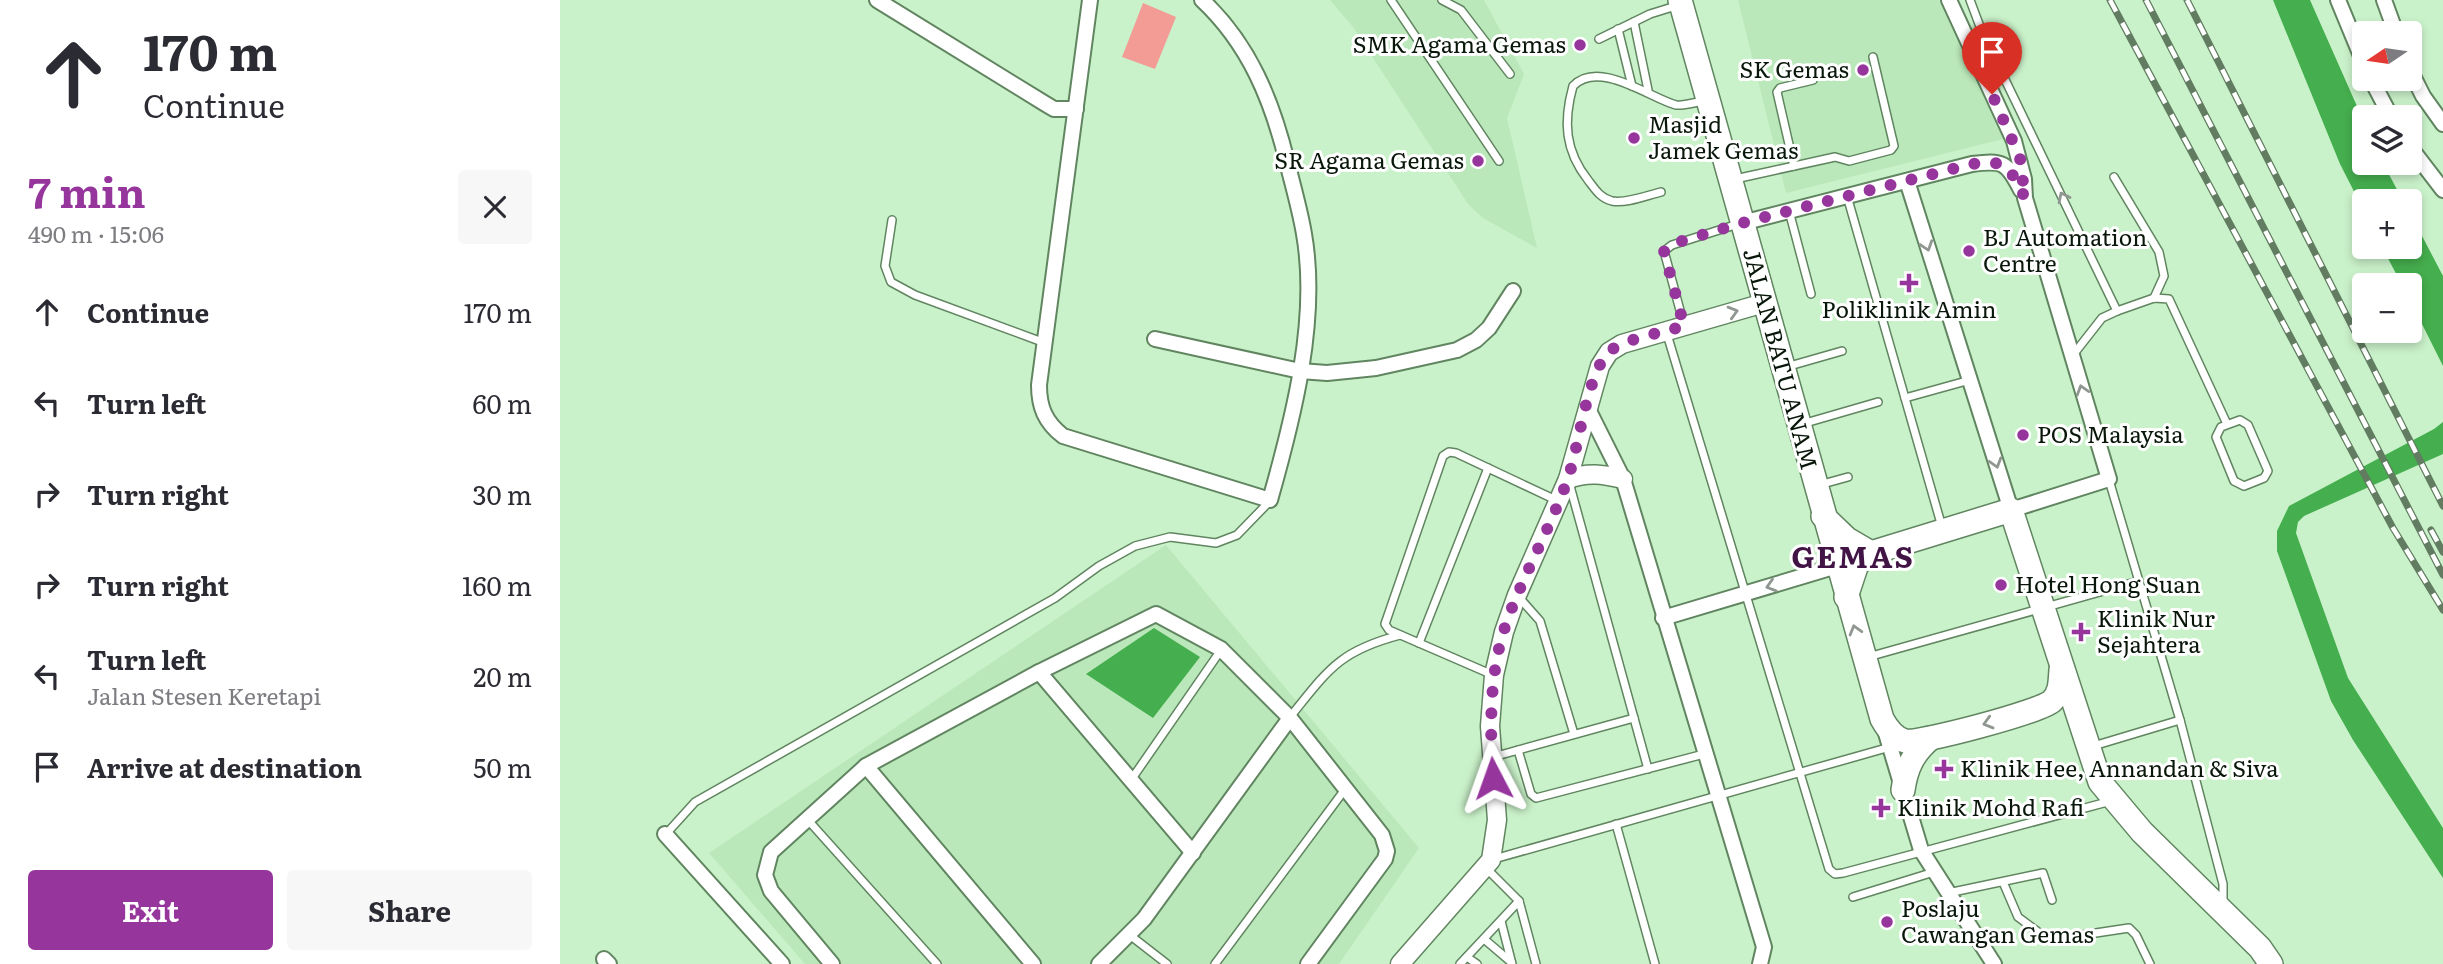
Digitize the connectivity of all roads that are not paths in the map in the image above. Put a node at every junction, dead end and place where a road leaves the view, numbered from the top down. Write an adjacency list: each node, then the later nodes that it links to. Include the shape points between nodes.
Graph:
1 (877, 0): 23 (street, via 1054,109)
2 (1090, 0): 23 (street)
3 (1202, 0): 50 (street, via 1223,20 1260,78 1281,139 1307,256)
4 (1391, 0): 25 (lane)
5 (1442, 0): 17 (lane, via 1461,10)
6 (1949, 0): 34 (street, via 2014,141)
7 (1970, 0): 42 (lane, one-way to 7)
8 (2339, 0): 14 (street)
9 (2384, 0): 11 (street)
10 (1681, 2): 12 (lane); 22 (highway, JALAN BATU ANAM)
11 (2392, 21)
12 (1633, 22): 13 (lane); 20 (lane)
13 (1618, 29): 15 (lane); 19 (lane)
14 (2352, 33)
15 (1599, 39)
16 (1873, 57): 27 (lane, via 1893,148 1849,161 1835,157)
17 (1510, 74)
18 (1813, 80): 27 (lane, via 1777,92)
19 (1632, 86): 20 (lane); 32 (lane, via 1596,77 1577,83 1571,94 1569,148 1601,197 1616,202)
20 (1648, 90): 22 (lane, via 1678,105)
21 (2420, 91): 24 (street)
22 (1708, 100): 29 (highway, JALAN BATU ANAM)
23 (1076, 109): 46 (street)
24 (2443, 124)
25 (1499, 161)
26 (2422, 162): 31 (street)
27 (1794, 166): 29 (lane)
28 (2113, 177): 40 (lane, via 2159,252 2164,276)
29 (1730, 180): 37 (highway, JALAN BATU ANAM)
30 (1907, 181): 33 (street); 34 (street, via 1996,161 2008,166); 51 (street, one-way to 51)
31 (2442, 186)
32 (1661, 192)
33 (1847, 196): 35 (street); 52 (lane)
34 (2025, 198): 48 (street)
35 (1790, 211): 37 (street); 39 (lane)
36 (892, 219): 46 (lane, via 885,266 891,282)
37 (1742, 223): 41 (highway, JALAN BATU ANAM); 43 (lane, via 1672,244 1664,251)
38 (1513, 291): 50 (street, via 1484,335 1457,350 1376,368)
39 (1811, 294)
40 (2154, 298): 42 (lane); 55 (lane, via 2169,299 2173,304)
41 (1764, 303): 43 (street, one-way to 41); 49 (highway, JALAN BATU ANAM)
42 (2117, 311): 48 (lane, via 2102,318)
43 (1684, 326): 44 (street)
44 (1666, 331): 54 (street, via 1609,352 1596,373); 71 (lane)
45 (1155, 339): 50 (street)
46 (1045, 343): 63 (street, via 1039,402 1052,428 1063,436)
47 (1842, 351): 49 (lane)
48 (2072, 356): 61 (street, one-way to 48)
49 (1782, 368): 56 (highway, JALAN BATU ANAM)
50 (1300, 371): 63 (street, via 1292,423)
51 (1970, 380): 52 (lane); 65 (street, one-way to 65)
52 (1905, 398): 67 (lane)
53 (1878, 402): 56 (lane)
54 (1587, 407): 59 (street); 60 (street)
55 (2227, 424): 55 (lane, via 2240,420 2248,425 2268,467 2267,475 2244,486 2236,484 2216,437)
56 (1798, 426): 62 (highway, JALAN BATU ANAM)
57 (1488, 468): 64 (lane); 76 (lane, via 1452,452 1443,456 1385,616 1389,630); 77 (lane)
58 (1848, 477): 62 (lane)
59 (1568, 479): 60 (street, via 1601,473); 64 (street); 85 (lane)
60 (1623, 479): 75 (street)
61 (2109, 479): 65 (street); 70 (lane)
62 (1815, 486): 66 (highway, JALAN BATU ANAM)
63 (1270, 500): 105 (lane, via 1237,535 1216,543 1170,537 1135,547 1098,566 1055,598 695,802)
64 (1558, 501): 72 (street)
65 (2011, 510): 67 (highway); 74 (highway)
66 (1823, 516): 68 (highway); 69 (highway, JALAN BATU ANAM)
67 (1943, 531): 68 (highway)
68 (1871, 554): 73 (highway, via 1857,564)
69 (1837, 566): 71 (street, one-way to 71); 73 (highway, JALAN BATU ANAM)
70 (2139, 581): 74 (lane); 87 (lane)
71 (1745, 594): 75 (street); 97 (lane)
72 (1517, 595): 82 (street); 88 (lane, via 1541,621)
73 (1846, 597): 79 (highway, JALAN BATU ANAM, one-way to 73)
74 (2042, 609): 79 (lane); 80 (highway)
75 (1663, 618): 93 (street)
76 (1401, 635): 77 (lane); 84 (lane, via 1366,644 1333,664)
77 (1419, 643): 82 (lane)
78 (1221, 649): 81 (street, via 1156,614); 84 (street); 98 (lane)
79 (1864, 658): 86 (highway, JALAN BATU ANAM)
80 (2061, 670): 83 (highway, via 2058,693); 90 (highway)
81 (1039, 672): 95 (street); 98 (street)
82 (1494, 675): 94 (street)
83 (2044, 707): 89 (highway, one-way to 89); 90 (highway, via 2071,720)
84 (1290, 718): 99 (street); 107 (street)
85 (1634, 718): 88 (lane); 96 (lane)
86 (1882, 719): 89 (highway, via 1889,731 1905,741); 91 (street)
87 (2180, 720): 90 (lane); 115 (lane, via 2223,884)
88 (1574, 734): 92 (lane)
89 (1931, 738): 100 (highway, via 1913,757)
90 (2084, 740): 102 (highway)
91 (1890, 747): 97 (lane); 100 (street)
92 (1518, 750): 94 (lane); 96 (lane, via 1536,798)
93 (1704, 754): 96 (lane); 101 (street)
94 (1492, 757): 108 (street, via 1496,820)
95 (866, 766): 103 (street); 124 (street)
96 (1648, 769)
97 (1799, 772): 101 (lane); 106 (lane, via 1829,869 1835,874)
98 (1131, 780): 107 (street)
99 (1346, 788): 127 (lane); 128 (street, via 1382,835 1387,851)
100 (1903, 790): 106 (street)
101 (1717, 795): 104 (lane); 134 (street, via 1764,947)
102 (2112, 800): 106 (lane); 115 (highway)
103 (807, 819): 122 (street, via 771,852 765,875 777,902); 123 (lane)
104 (1616, 824): 108 (lane); 133 (lane)
105 (665, 835): 121 (street)
106 (1921, 850): 109 (street)
107 (1192, 853): 117 (street)
108 (1488, 864): 114 (lane); 129 (street)
109 (1934, 872): 111 (street); 112 (lane)
110 (2003, 882): 111 (lane); 113 (lane, via 2043,873); 136 (lane, via 2018,917 2042,936 2060,941 2129,928)
111 (1947, 893): 135 (street)
112 (1853, 897)
113 (2052, 900)
114 (1519, 901): 116 (lane); 132 (lane)
115 (2223, 911): 137 (highway)
116 (1501, 921): 118 (lane); 120 (lane)
117 (1130, 936): 125 (street); 126 (lane)
118 (1484, 939): 119 (lane); 120 (lane)
119 (1467, 957): 130 (lane); 131 (lane)
120 (1512, 963)
121 (782, 964)
122 (832, 964)
123 (937, 964)
124 (1033, 964)
125 (1099, 964)
126 (1167, 964)
127 (1215, 964)
128 (1308, 964)
129 (1401, 964)
130 (1460, 964)
131 (1477, 964)
132 (1536, 964)
133 (1656, 964)
134 (1760, 964)
135 (1994, 964)
136 (2150, 964)
137 (2271, 964)

